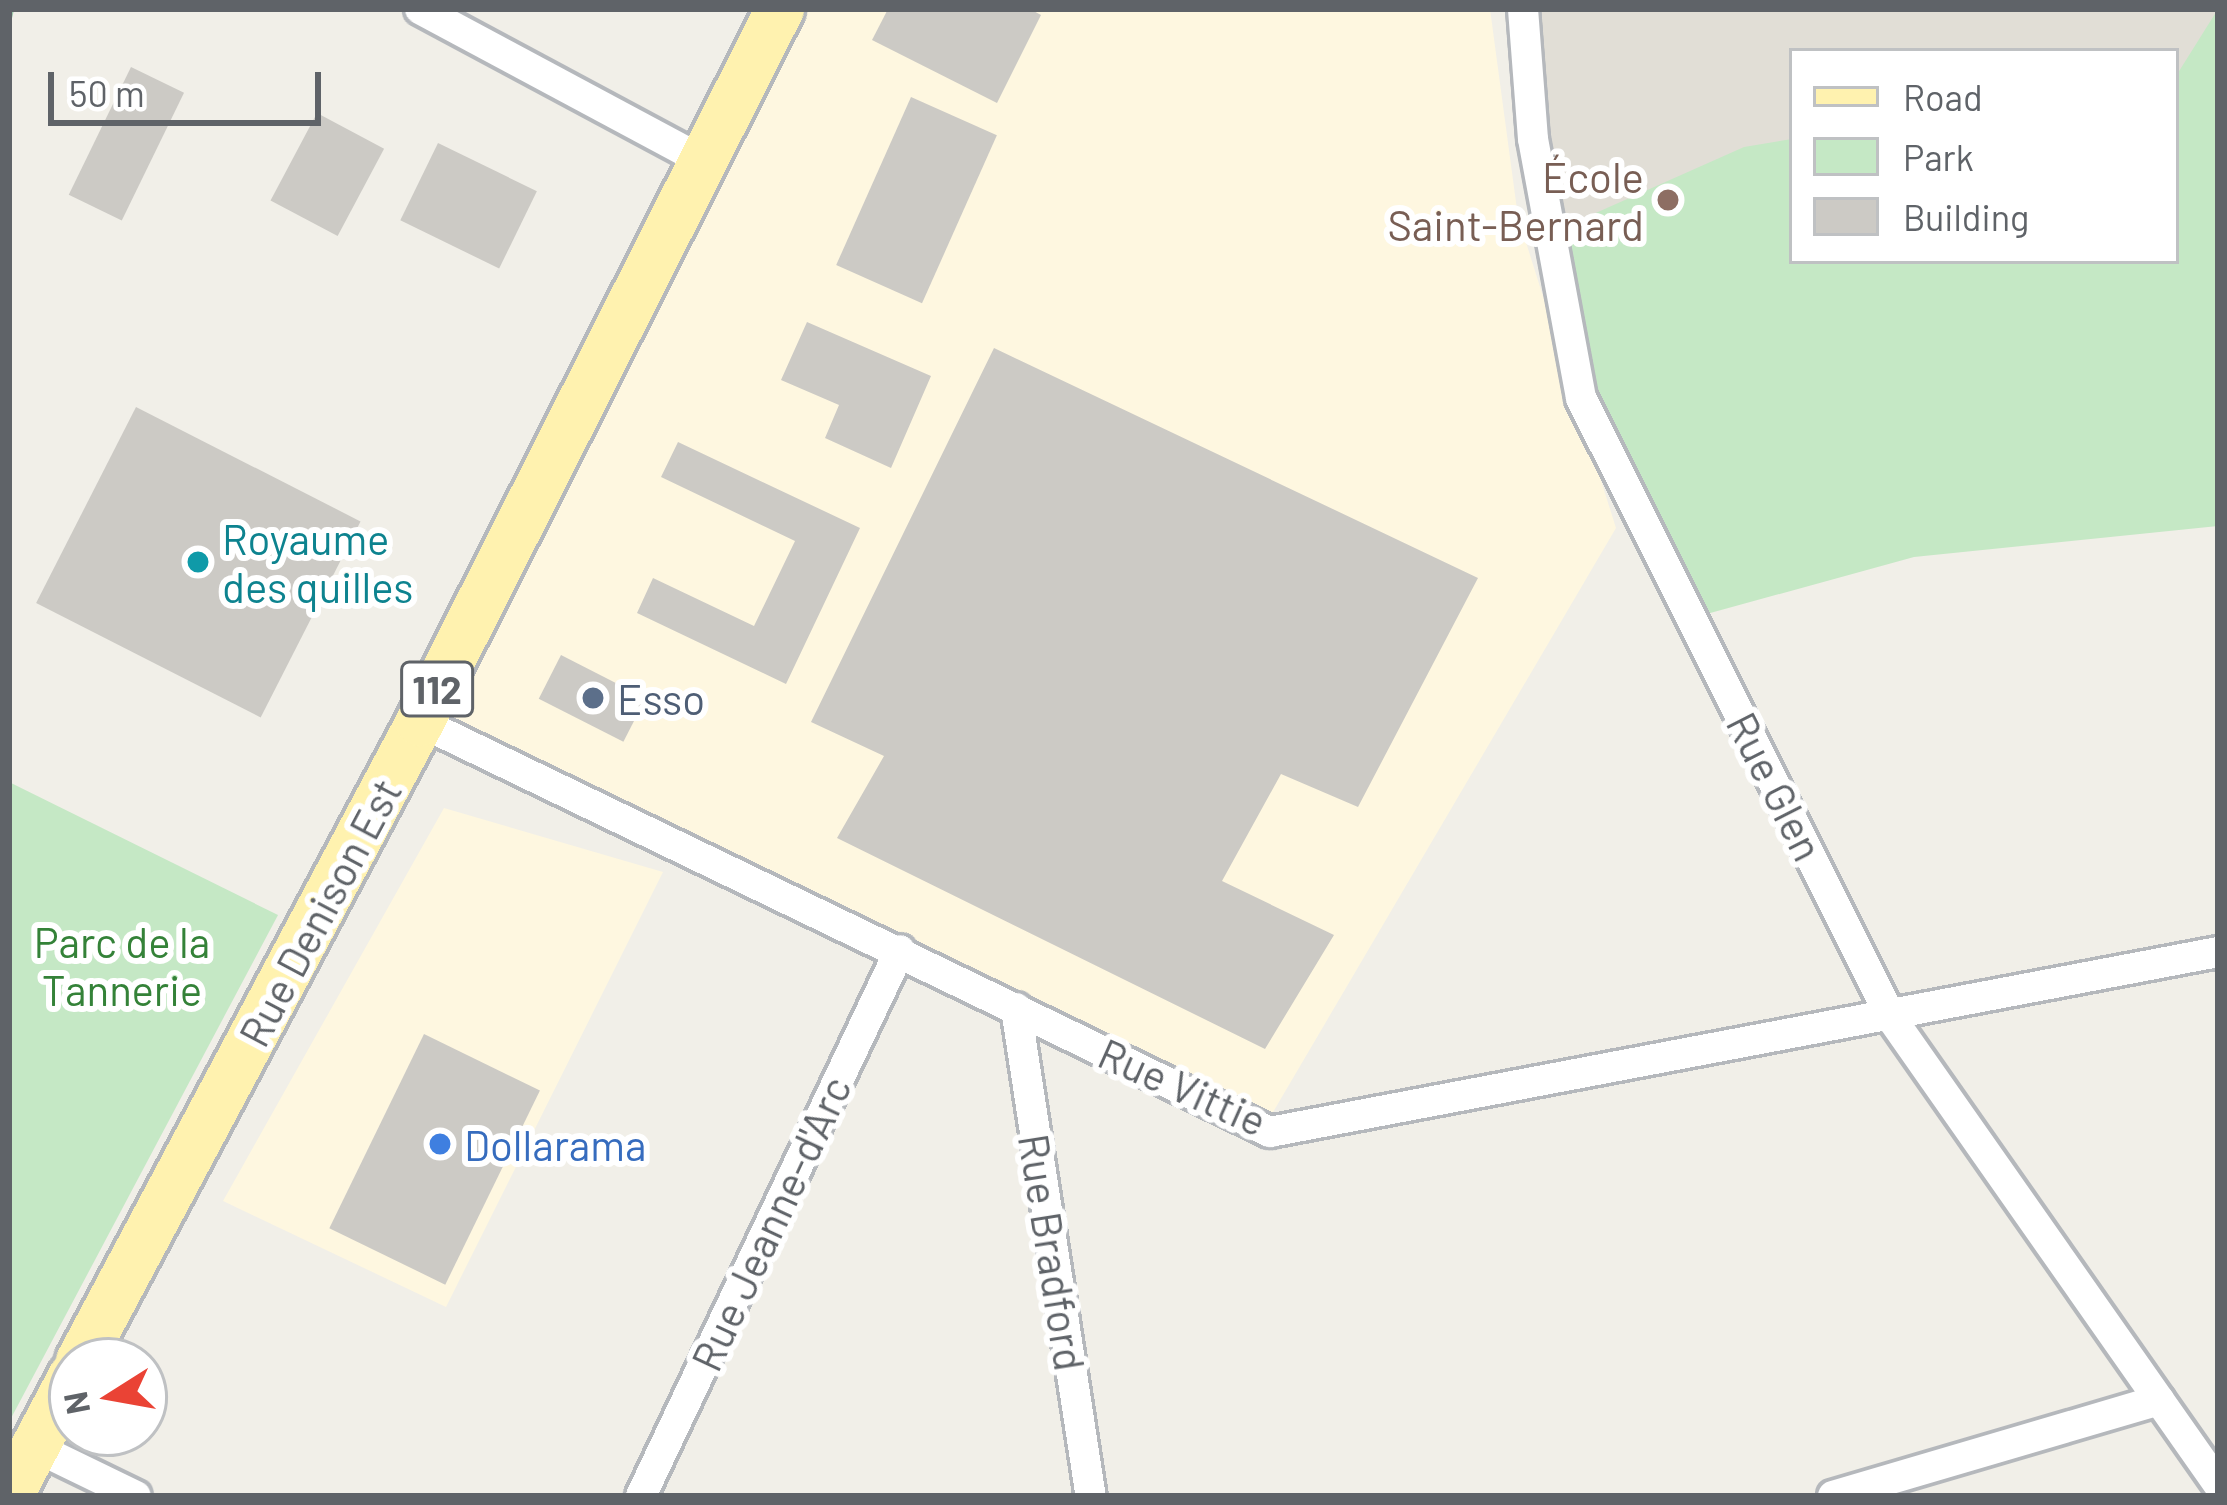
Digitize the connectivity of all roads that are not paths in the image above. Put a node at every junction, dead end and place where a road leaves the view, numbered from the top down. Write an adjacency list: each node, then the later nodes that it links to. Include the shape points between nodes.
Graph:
1 (420, 9): 4 (street)
2 (780, 9): 4 (main road, Rue Denison Est / 112)
3 (1523, 9): 9 (street, Rue Glen, via 1533,139 1581,398)
4 (704, 161): 5 (main road, Rue Denison Est / 112)
5 (420, 722): 6 (street, Rue Vittie); 10 (main road, Rue Denison Est / 112)
6 (900, 950): 8 (street, Rue Vittie); 17 (street, Rue Jeanne-d'Arc)
7 (2218, 952): 9 (street, Rue Vittie)
8 (1016, 1008): 9 (street, Rue Vittie, via 1270,1132); 18 (street, Rue Bradford)
9 (1892, 1018): 11 (street, Rue Glen)
10 (93, 1337)
11 (2159, 1400): 14 (street, Rue Glen); 19 (street)
12 (48, 1421): 13 (main road)
13 (34, 1447): 15 (main road); 16 (street)
14 (2218, 1484)
15 (9, 1496)
16 (136, 1496)
17 (641, 1496)
18 (1091, 1496)
19 (1833, 1496)

